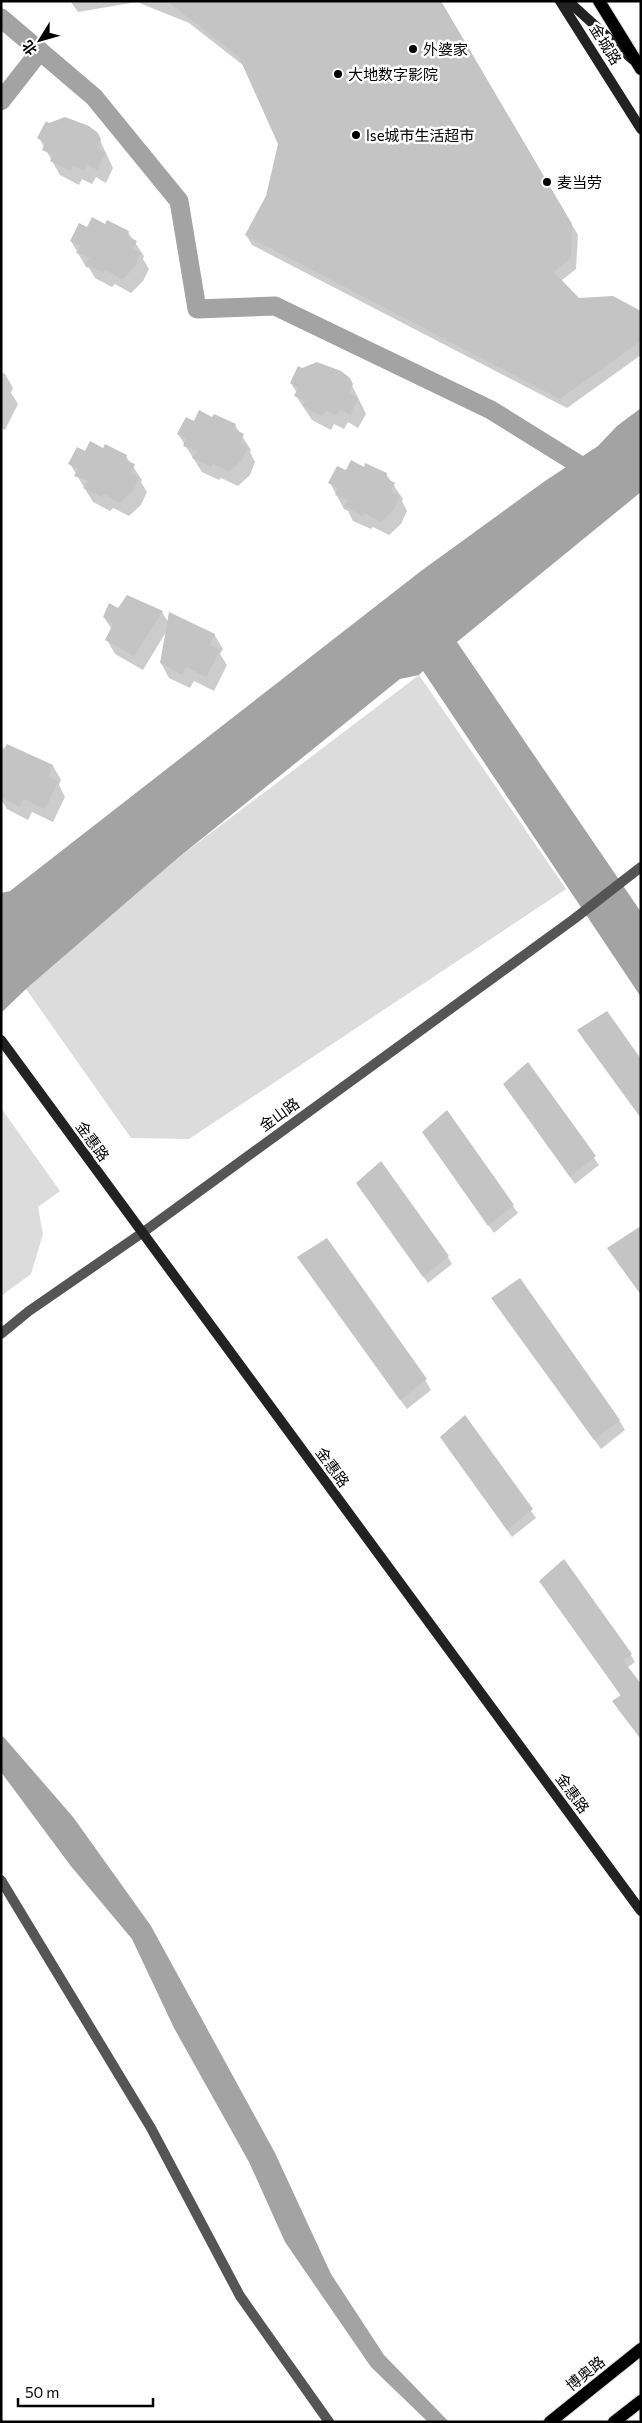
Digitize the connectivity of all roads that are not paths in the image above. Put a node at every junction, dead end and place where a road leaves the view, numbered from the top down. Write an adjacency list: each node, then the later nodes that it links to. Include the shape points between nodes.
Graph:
1 (560, 1): 5 (main road, 金城路)
2 (568, 1): 4 (main road)
3 (600, 1): 4 (main road, 金城路)
4 (640, 67)
5 (641, 129)
6 (637, 869): 8 (street, 金山路, via 574,919)
7 (3, 1042): 8 (main road, 金惠路)
8 (142, 1232): 9 (street, 金山路); 11 (main road, 金惠路)
9 (1, 1334)
10 (1, 1880): 14 (street, via 151,2128 240,2296)
11 (641, 1911)
12 (641, 2349): 15 (main road, 博奥路)
13 (641, 2401): 16 (main road)
14 (329, 2422)
15 (550, 2422)
16 (614, 2422)

